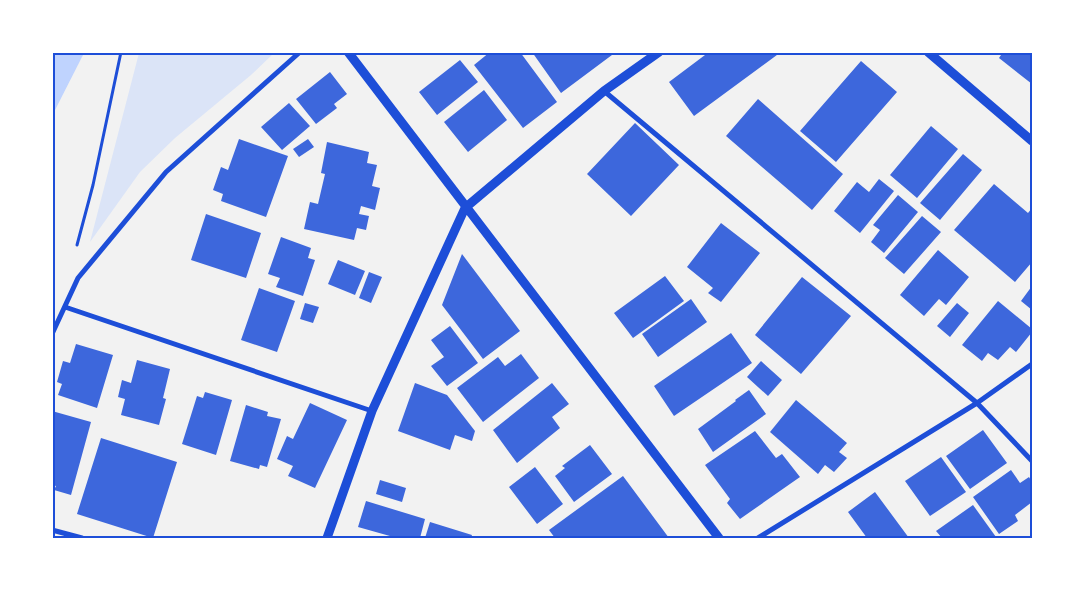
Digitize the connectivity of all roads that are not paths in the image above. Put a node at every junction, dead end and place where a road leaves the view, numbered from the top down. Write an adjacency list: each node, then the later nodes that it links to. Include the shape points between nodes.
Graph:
1 (300, 52): 8 (street, via 166,172 78,278)
2 (348, 52): 7 (street)
3 (659, 52): 5 (street)
4 (928, 52): 6 (street)
5 (604, 91): 7 (street); 11 (street)
6 (1032, 141)
7 (465, 208): 12 (street); 17 (street)
8 (65, 307): 9 (street); 12 (street)
9 (52, 334)
10 (1032, 364): 11 (street)
11 (977, 403): 13 (street); 18 (street)
12 (372, 411): 16 (street)
13 (1032, 461)
14 (52, 530): 15 (street)
15 (82, 538)
16 (327, 538)
17 (719, 538)
18 (758, 538)

